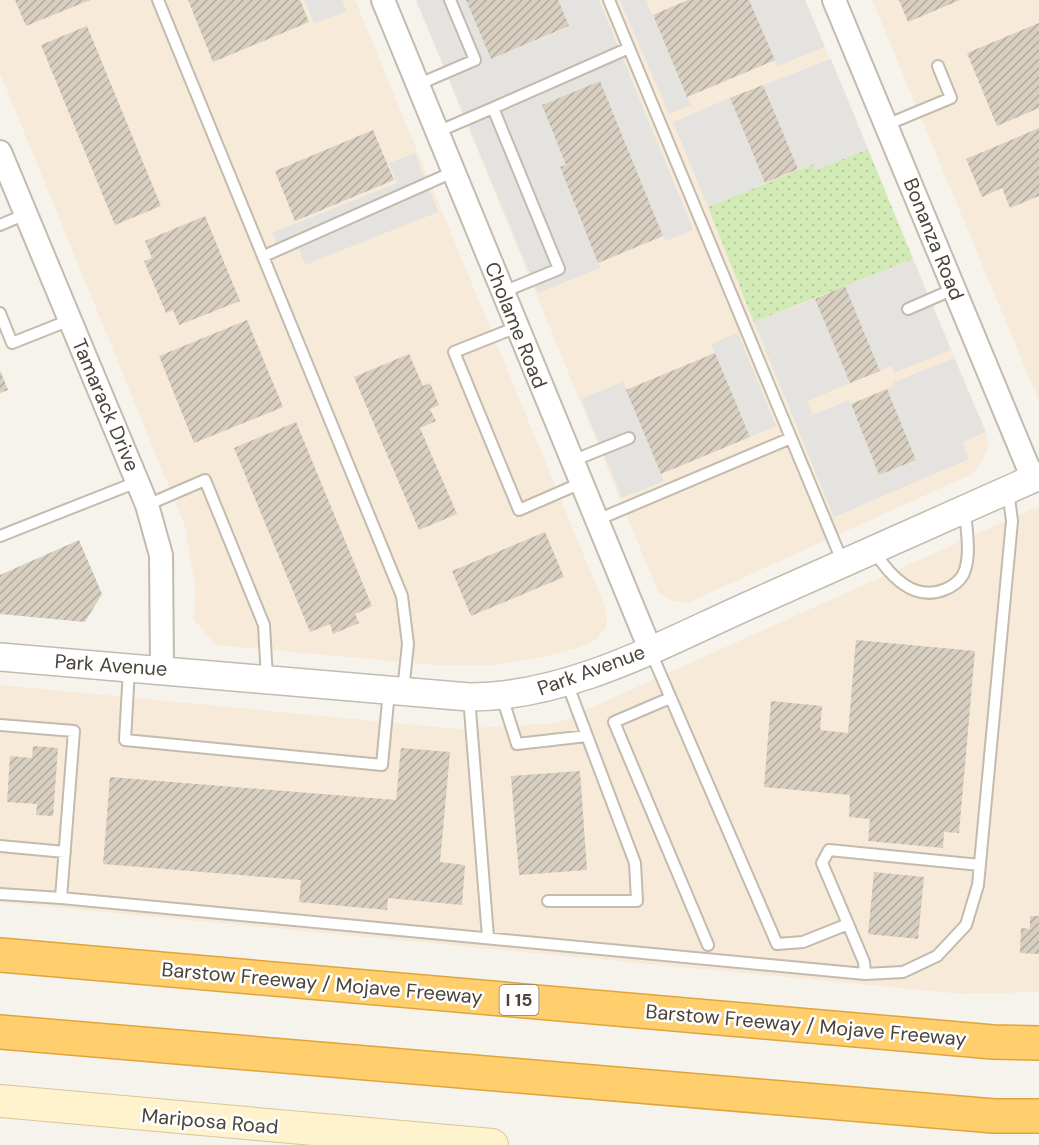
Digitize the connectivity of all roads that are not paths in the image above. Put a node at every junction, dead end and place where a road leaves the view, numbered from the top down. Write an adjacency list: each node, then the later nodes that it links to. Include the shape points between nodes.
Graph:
1 (158, 0): 16 (lane)
2 (382, 0): 8 (street, Cholame Road)
3 (450, 0): 8 (lane, via 475,60)
4 (609, 0): 6 (lane)
5 (834, 0): 10 (street, Bonanza Road)
6 (629, 48): 9 (lane); 24 (lane)
7 (938, 66): 10 (lane, via 951,98)
8 (417, 85): 11 (street, Cholame Road)
9 (493, 108): 11 (lane); 18 (lane, via 559,269)
10 (886, 125): 17 (street, Bonanza Road)
11 (437, 132): 13 (street, Cholame Road)
12 (0, 152): 14 (street, Tamarack Drive)
13 (453, 172): 16 (lane); 18 (street, Cholame Road)
14 (26, 214): 15 (lane); 21 (street, Tamarack Drive)
15 (0, 225)
16 (264, 256): 42 (lane, via 402,596 408,644)
17 (954, 289): 19 (lane); 26 (street, Bonanza Road)
18 (502, 292): 22 (street, Cholame Road)
19 (908, 309)
20 (0, 313): 21 (lane, via 12,343)
21 (70, 320): 27 (street, Tamarack Drive)
22 (517, 327): 25 (street, Cholame Road); 28 (lane, via 454,352 519,510)
23 (629, 438): 25 (lane)
24 (791, 438): 32 (lane); 35 (lane)
25 (573, 461): 28 (street, Cholame Road)
26 (1036, 477): 29 (street, Park Avenue)
27 (137, 482): 30 (street, Tamarack Drive); 33 (lane)
28 (581, 483): 32 (street, Cholame Road)
29 (1008, 490): 31 (street, Park Avenue); 50 (lane, via 1012,521)
30 (147, 505): 39 (street, Tamarack Drive, via 161,555); 40 (lane, via 205,480 264,625)
31 (965, 509): 34 (street, Park Avenue); 34 (lane, via 966,569 961,580 951,587 926,594 914,591 885,569)
32 (597, 520): 36 (street, Cholame Road)
33 (0, 536)
34 (873, 550): 35 (street, Park Avenue)
35 (843, 563): 36 (street, Park Avenue)
36 (650, 650): 41 (street, Park Avenue); 45 (lane)
37 (0, 657): 38 (street, Park Avenue)
38 (129, 667): 39 (street, Park Avenue); 42 (lane, via 125,740 382,765)
39 (162, 669): 40 (street, Park Avenue)
40 (267, 679): 42 (street, Park Avenue)
41 (567, 683): 44 (street, Park Avenue); 47 (lane)
42 (396, 691): 43 (street, Park Avenue)
43 (469, 697): 44 (street, Park Avenue); 55 (lane)
44 (502, 697): 47 (lane, via 517,744)
45 (670, 698): 54 (lane, via 777,944 803,942); 56 (lane, via 614,722)
46 (0, 725): 49 (lane, via 74,731)
47 (587, 736): 53 (lane, via 634,863 637,901)
48 (0, 846): 49 (lane)
49 (65, 852): 52 (lane)
50 (980, 865): 54 (lane, via 829,850 822,863); 58 (lane, via 966,925 937,956 903,972)
51 (0, 894): 52 (lane)
52 (61, 898): 55 (lane)
53 (548, 901)
54 (848, 924): 58 (lane)
55 (488, 938): 58 (lane)
56 (708, 945)
57 (0, 955): 60 (highway, Barstow Freeway / Mojave Freeway / I 15)
58 (865, 974)
59 (0, 1032): 62 (highway)
60 (1039, 1043)
61 (0, 1101): 65 (main road, Mariposa Road)
62 (994, 1116): 63 (highway); 64 (highway)
63 (1039, 1116)
64 (1039, 1122)
65 (489, 1145)

